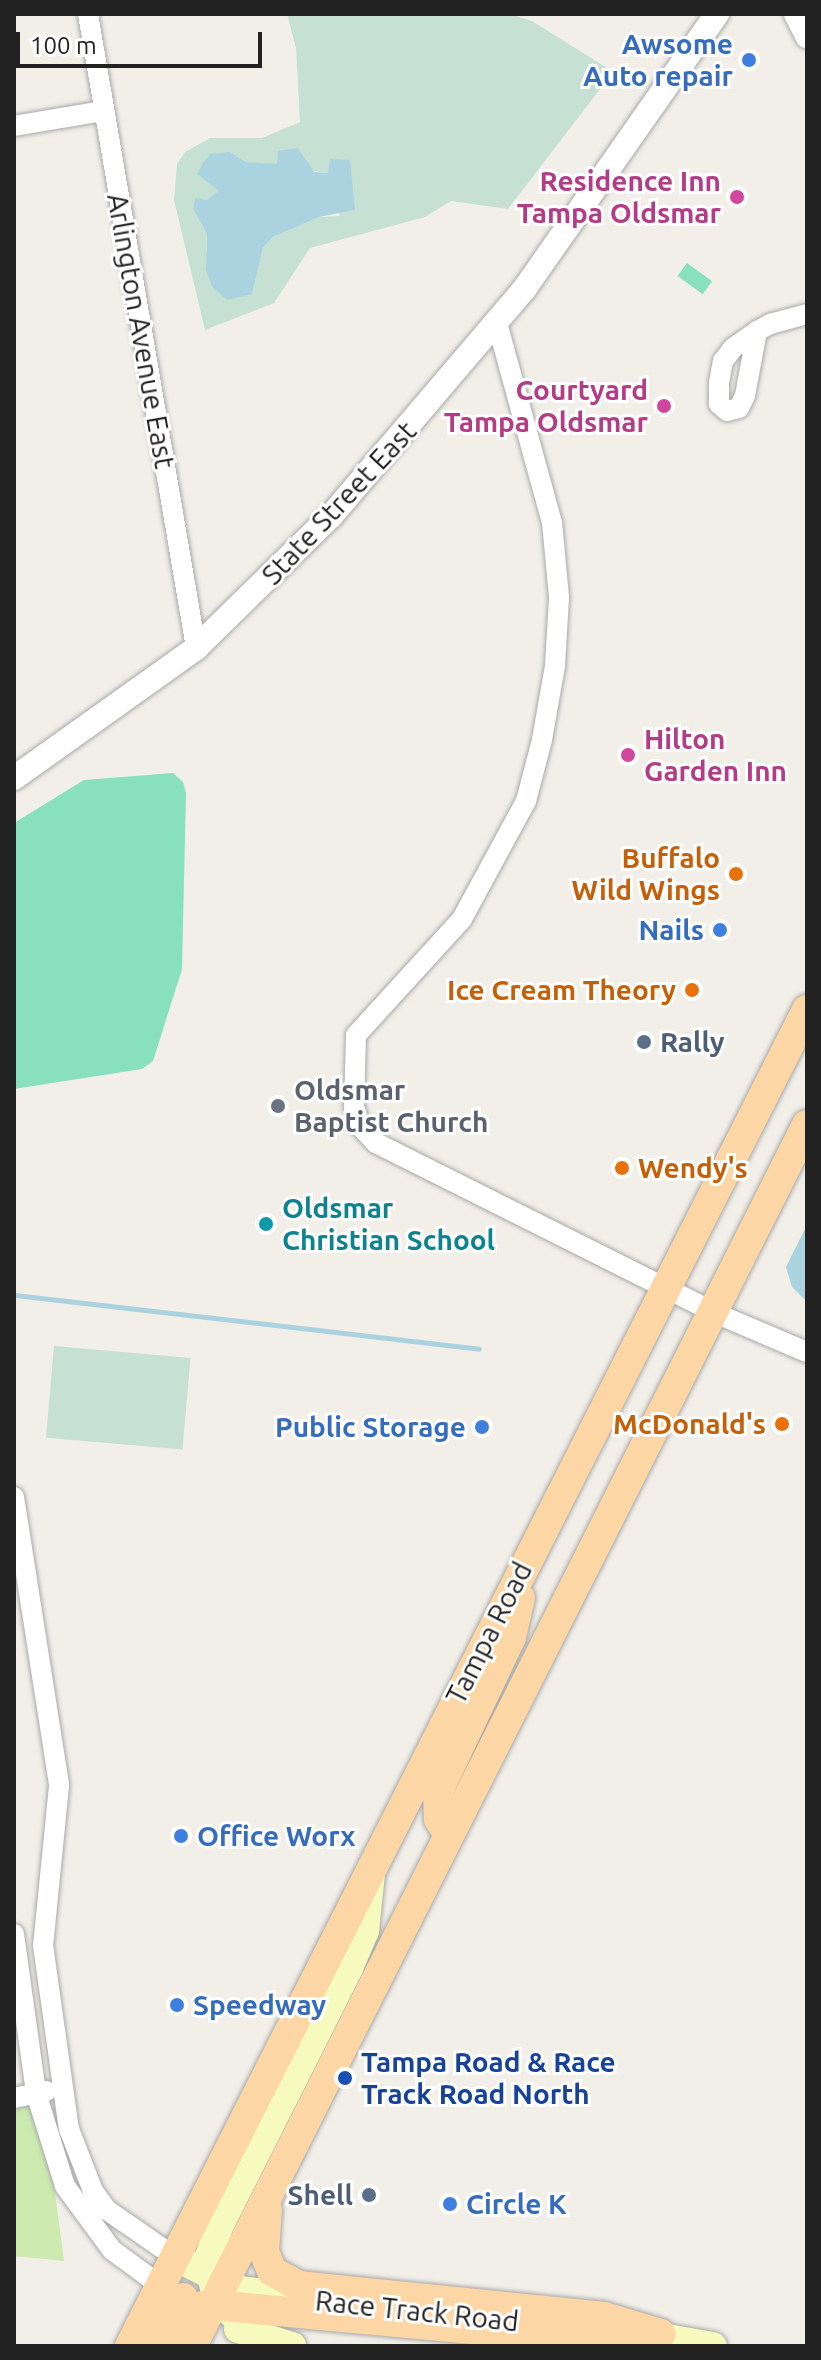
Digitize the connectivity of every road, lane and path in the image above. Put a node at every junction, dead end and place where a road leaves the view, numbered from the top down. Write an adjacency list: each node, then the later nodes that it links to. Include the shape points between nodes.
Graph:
1 (88, 14): 5 (street, Arlington Avenue East)
2 (717, 14): 8 (street, State Street East)
3 (796, 14): 4 (street)
4 (807, 36)
5 (103, 111): 6 (street); 10 (street, Arlington Avenue East)
6 (14, 126)
7 (807, 314): 9 (street)
8 (497, 323): 10 (street, State Street East, via 331,516); 14 (street, via 552,522 559,598 555,666 542,740 526,801 462,919 356,1035 354,1107 361,1127 376,1143)
9 (757, 331)
10 (196, 648): 11 (street, State Street East)
11 (14, 778)
12 (807, 1010): 14 (main road, Tampa Road)
13 (807, 1125): 15 (main road, Tampa Road)
14 (669, 1286): 15 (street); 18 (main road, Tampa Road)
15 (713, 1312): 16 (street); 19 (main road, Tampa Road)
16 (807, 1352)
17 (14, 1497): 22 (street, via 59,1786 43,1945)
18 (531, 1553): 19 (main road, via 511,1637 438,1791 439,1819); 20 (main road, Tampa Road)
19 (449, 1835): 25 (main road, Tampa Road)
20 (372, 1865): 26 (main road, Tampa Road); 27 (main road, via 365,1931 220,2225)
21 (14, 1934): 23 (street)
22 (62, 2088): 23 (street); 26 (street, via 78,2159 93,2191 127,2227)
23 (36, 2093): 24 (street); 27 (street, via 50,2148 79,2211 127,2264)
24 (14, 2098)
25 (272, 2190): 27 (main road, Tampa Road); 29 (main road, via 264,2252 284,2281 604,2317)
26 (175, 2257): 27 (main road, Tampa Road)
27 (201, 2298): 28 (main road, Race Track Road); 29 (main road); 30 (main road); 31 (main road); 32 (main road)
28 (241, 2341): 33 (main road, Race Track Road)
29 (659, 2341): 34 (main road)
30 (131, 2344)
31 (169, 2346)
32 (192, 2346)
33 (292, 2346)
34 (713, 2346)

